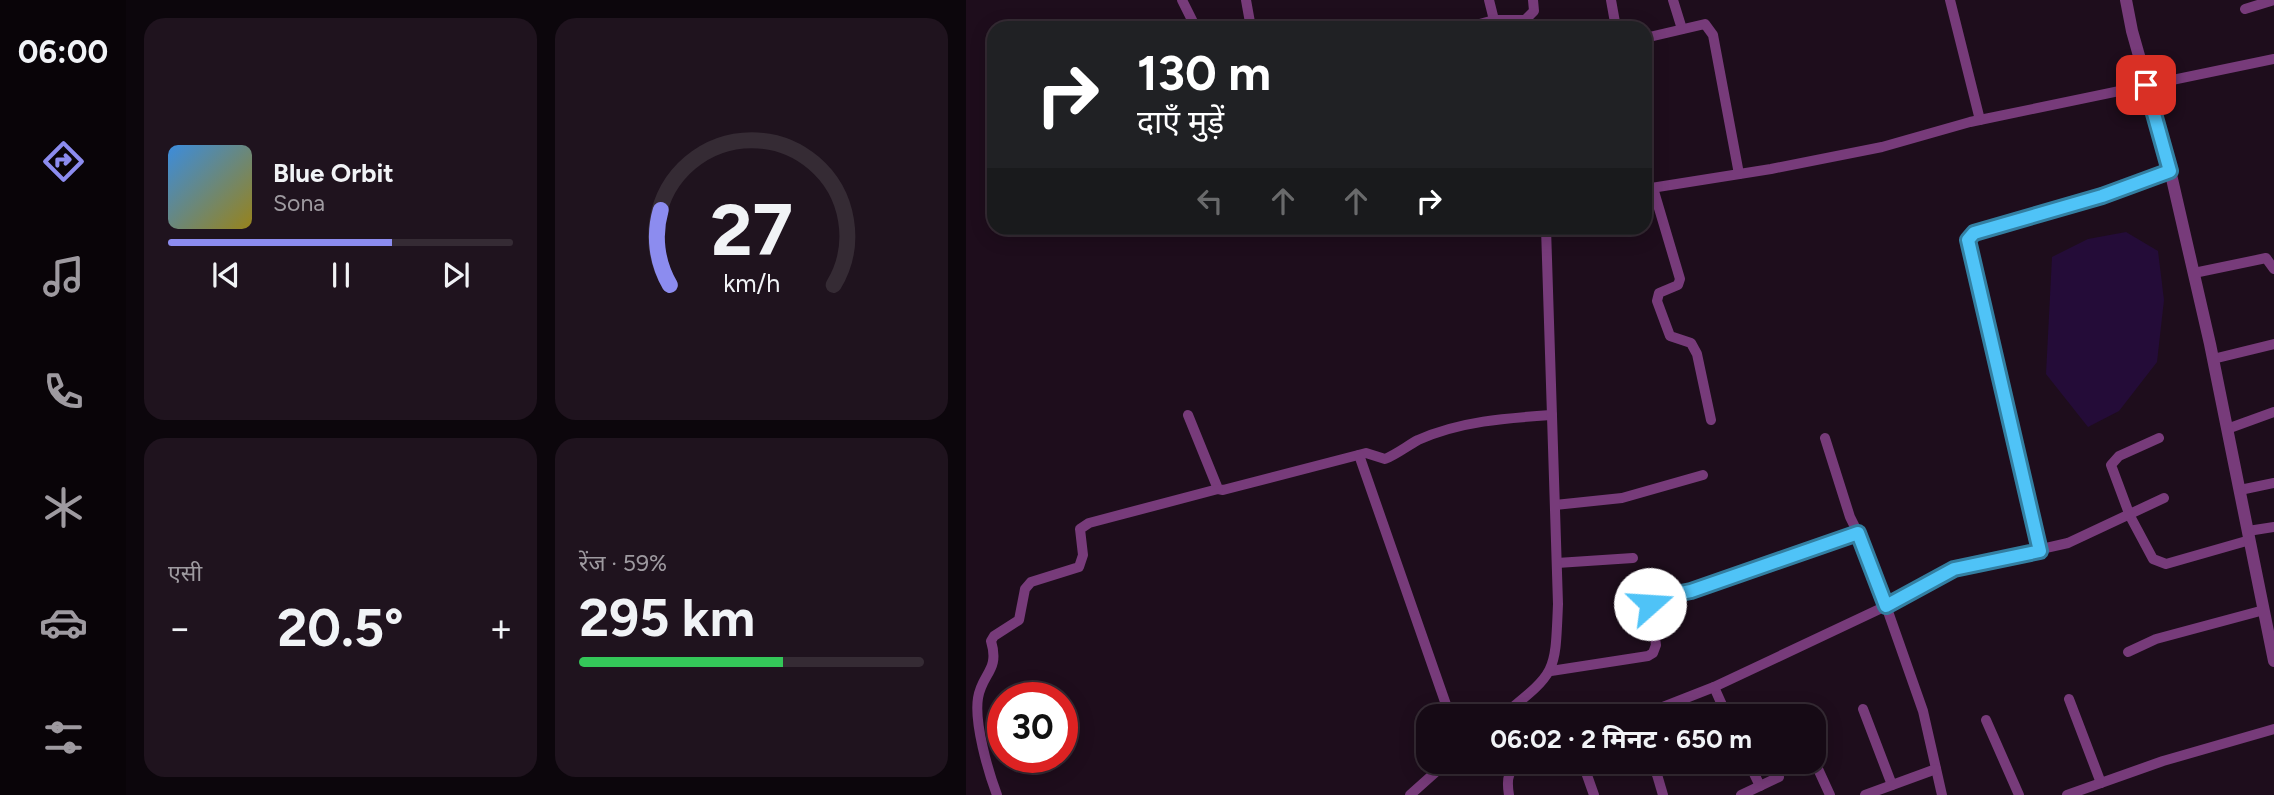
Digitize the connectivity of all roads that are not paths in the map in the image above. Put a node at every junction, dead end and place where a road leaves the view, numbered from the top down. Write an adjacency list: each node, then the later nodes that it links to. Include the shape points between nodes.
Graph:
1 (1182, 0): 12 (street)
2 (1246, 0): 13 (street)
3 (1489, 0): 11 (street)
4 (1533, 0): 11 (street, via 1534,11 1528,19)
5 (1611, 0): 15 (street)
6 (1673, 0): 16 (street)
7 (1950, 0): 20 (street)
8 (2126, 0): 19 (street)
9 (2274, 0): 10 (street)
10 (2245, 9)
11 (1494, 20): 14 (street)
12 (1192, 21)
13 (1250, 21)
14 (1490, 21)
15 (1615, 21)
16 (1682, 29): 17 (street); 22 (street, via 1705,24 1713,35)
17 (1652, 36)
18 (2274, 59): 19 (street)
19 (2146, 85): 20 (street); 21 (street)
20 (1980, 120): 22 (street, via 1882,147)
21 (2170, 171): 27 (street); 48 (street, via 1974,233 1968,240)
22 (1739, 174): 23 (street)
23 (1652, 188)
24 (1652, 197): 33 (street, via 1680,279 1678,285 1660,293 1657,301 1670,336 1691,343 1697,354)
25 (1546, 235): 32 (street)
26 (2274, 269): 27 (street, via 2266,258)
27 (2194, 273): 29 (street)
28 (2274, 344): 29 (street)
29 (2213, 359): 34 (street)
30 (2274, 412): 34 (street)
31 (1188, 415): 40 (street)
32 (1552, 415): 37 (street, via 1466,425 1418,440 1385,459); 43 (street)
33 (1711, 419)
34 (2227, 429): 41 (street)
35 (1825, 438): 46 (street)
36 (2159, 438): 44 (street, via 2115,458 2111,465)
37 (1359, 455): 40 (street); 58 (street)
38 (1703, 475): 43 (street, via 1622,498)
39 (2274, 483): 41 (street)
40 (1218, 489): 76 (street, via 1084,525 1079,567 1031,582 1025,589 1019,620 990,641 994,661 978,696)
41 (2240, 490): 47 (street)
42 (2164, 498): 44 (street)
43 (1555, 505): 50 (street)
44 (2130, 516): 47 (street, via 2156,562 2166,564); 48 (street, via 2084,538)
45 (2274, 527): 47 (street)
46 (1858, 533): 51 (street); 55 (street, via 1653,600 1656,645 1648,656)
47 (2249, 536): 52 (street)
48 (2040, 551): 51 (street, via 1954,569)
49 (1633, 558): 50 (street)
50 (1557, 564): 55 (street, via 1556,652)
51 (1886, 606): 56 (street); 65 (street, via 1923,711)
52 (2264, 610): 53 (street, via 2156,639); 54 (street)
53 (2128, 652)
54 (2274, 661)
55 (1551, 671): 59 (street)
56 (1714, 687): 60 (street); 61 (street)
57 (2069, 699): 75 (street)
58 (1446, 704)
59 (1516, 704)
60 (1671, 704)
61 (1722, 704)
62 (1863, 709): 73 (street)
63 (1986, 720): 85 (street)
64 (2274, 729): 75 (street, via 2163,761)
65 (1936, 769): 73 (street); 84 (street)
66 (1433, 774): 77 (street)
67 (1509, 774): 78 (street)
68 (1587, 774): 79 (street)
69 (1656, 774): 80 (street)
70 (1754, 774): 74 (street)
71 (1820, 774): 82 (street)
72 (1779, 777): 74 (street)
73 (1892, 785): 83 (street)
74 (1760, 786): 81 (street)
75 (2096, 788): 86 (street)
76 (997, 795)
77 (1410, 795)
78 (1509, 795)
79 (1594, 795)
80 (1663, 795)
81 (1741, 795)
82 (1830, 795)
83 (1865, 795)
84 (1942, 795)
85 (2019, 795)
86 (2067, 795)

